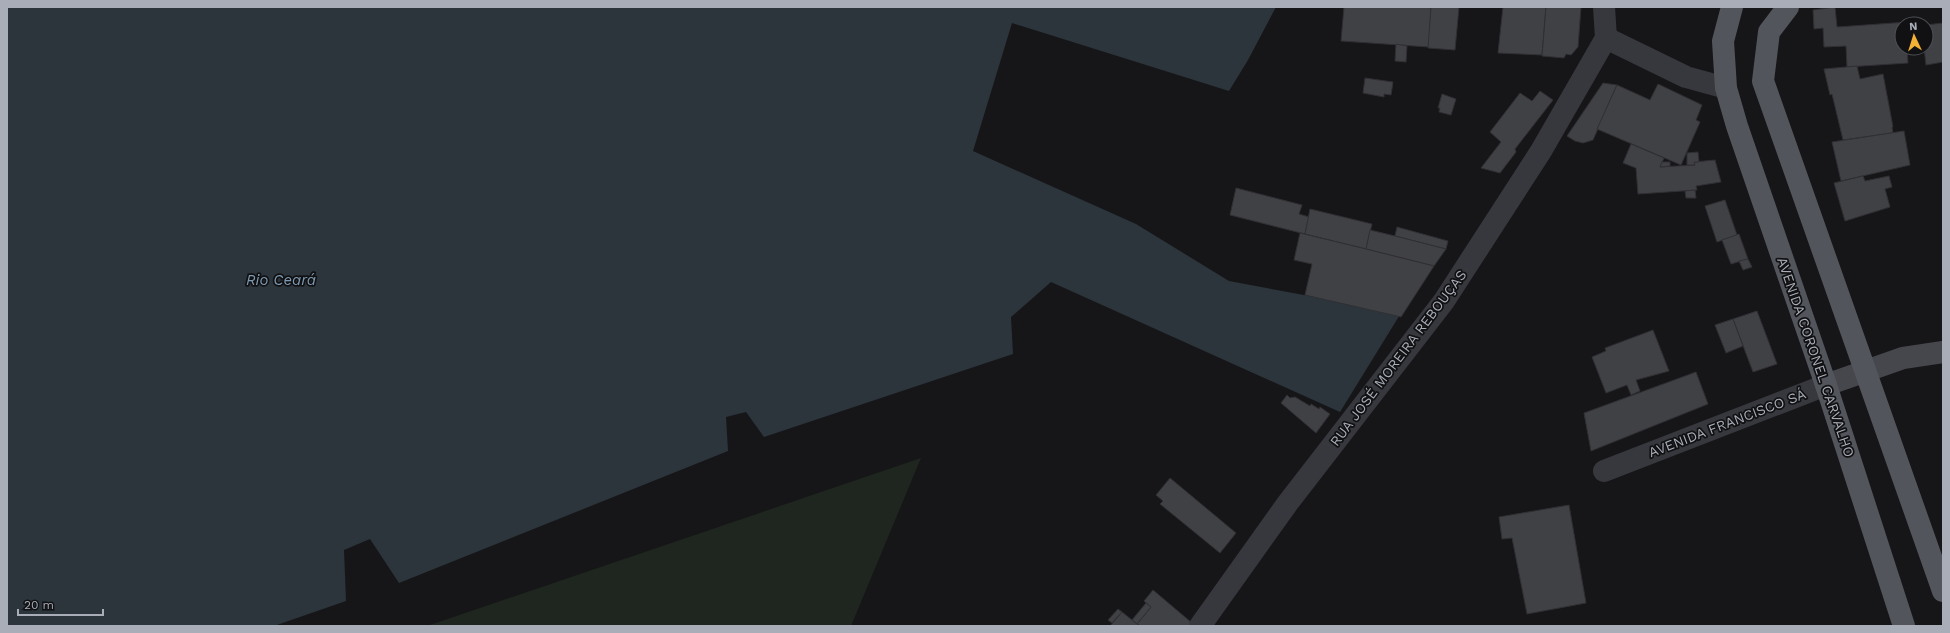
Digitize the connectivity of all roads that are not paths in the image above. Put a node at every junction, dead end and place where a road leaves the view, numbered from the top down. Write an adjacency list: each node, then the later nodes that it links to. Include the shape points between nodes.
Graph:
1 (1604, 7): 4 (street)
2 (1732, 7): 5 (main road, AVENIDA CORONEL CARVALHO, via 1724,40)
3 (1788, 7): 7 (main road, via 1770,32 1763,81)
4 (1606, 38): 5 (street, via 1686,77); 11 (street, RUA JOSÉ MOREIRA REBOUÇAS, via 1541,151 1444,301 1287,504)
5 (1726, 88): 8 (main road, AVENIDA CORONEL CARVALHO)
6 (1943, 352): 7 (main road, AVENIDA FRANCISCO SÁ, via 1903,358)
7 (1866, 370): 8 (main road, AVENIDA FRANCISCO SÁ); 10 (main road)
8 (1826, 385): 9 (street, AVENIDA FRANCISCO SÁ); 12 (main road, AVENIDA CORONEL CARVALHO)
9 (1604, 471)
10 (1943, 591)
11 (1200, 626)
12 (1904, 626)

